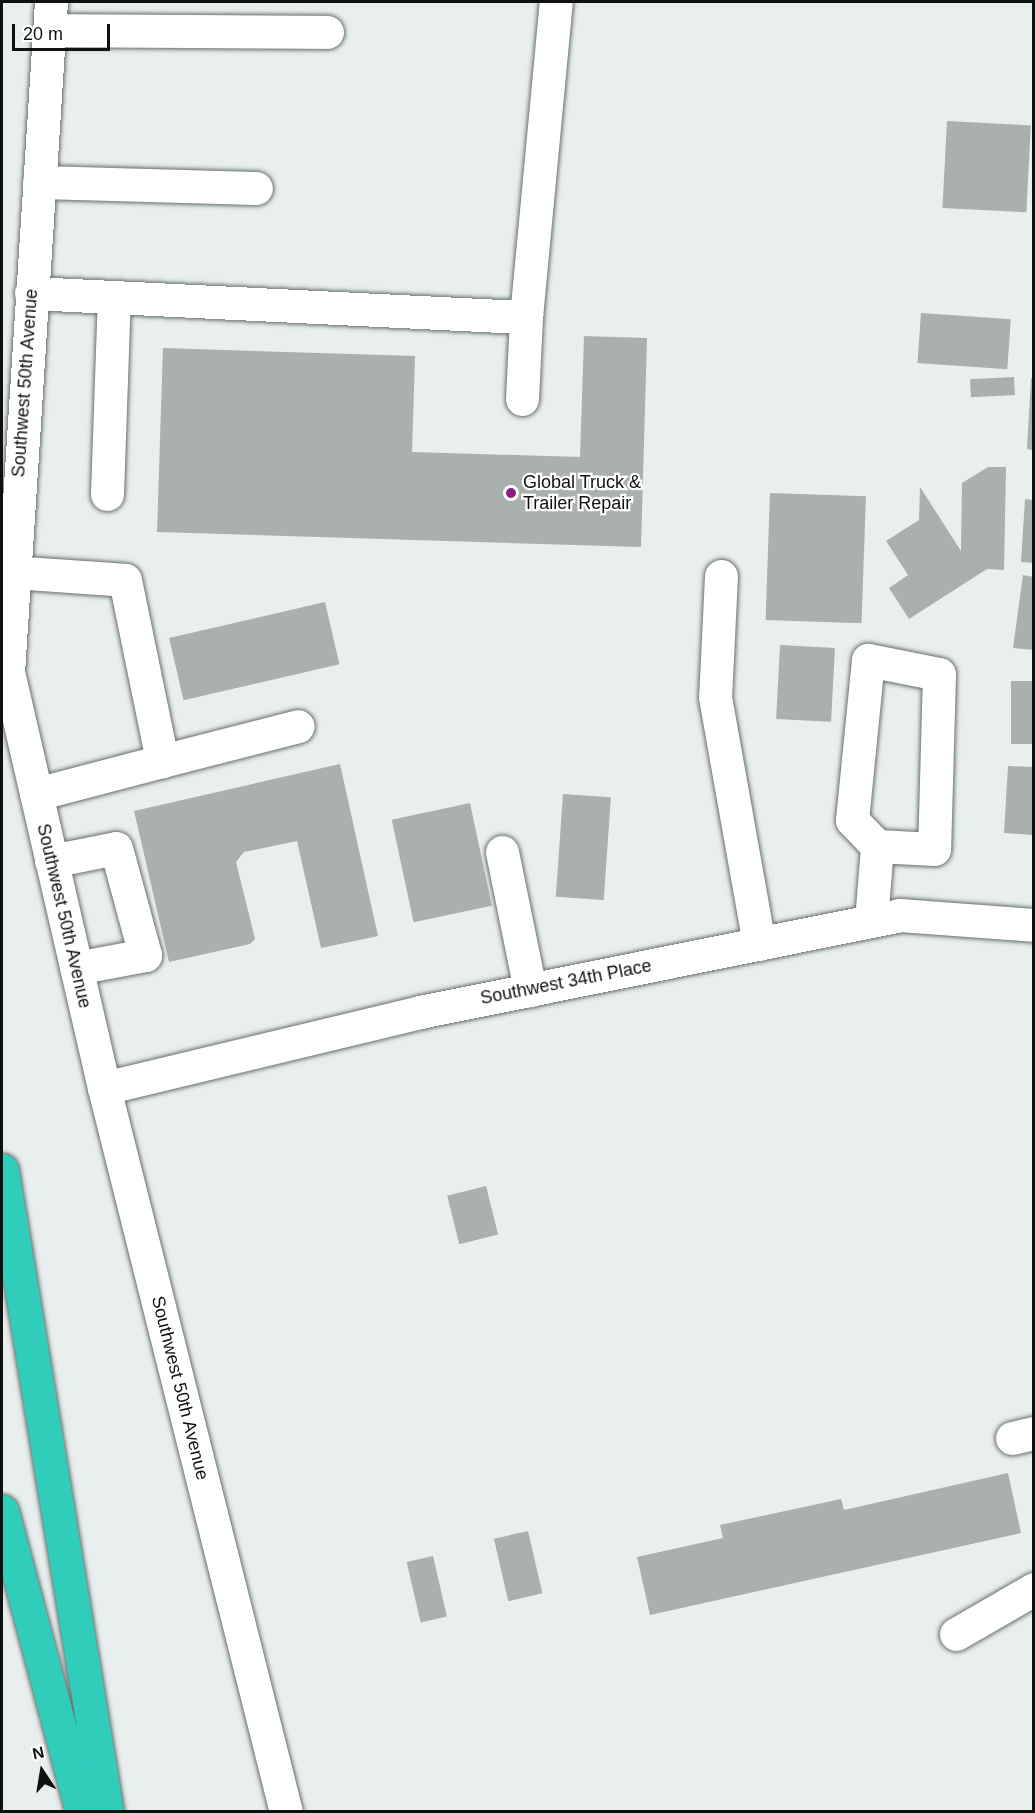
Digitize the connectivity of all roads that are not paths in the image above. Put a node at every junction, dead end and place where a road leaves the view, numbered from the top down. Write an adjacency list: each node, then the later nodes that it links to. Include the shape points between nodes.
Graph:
1 (556, 2): 8 (street)
2 (50, 16): 3 (street); 4 (street, Southwest 50th Avenue)
3 (327, 32)
4 (39, 182): 5 (street); 6 (street, Southwest 50th Avenue)
5 (256, 188)
6 (31, 293): 7 (street); 11 (street, Southwest 50th Avenue)
7 (114, 297): 8 (street); 10 (street)
8 (526, 317): 9 (street)
9 (522, 399)
10 (107, 494)
11 (12, 572): 14 (street, via 125,580); 15 (street, Southwest 50th Avenue, via 8,672)
12 (721, 576): 21 (street, via 715,697)
13 (298, 726): 14 (street)
14 (162, 761): 15 (street)
15 (36, 794): 18 (street, Southwest 50th Avenue)
16 (877, 846): 16 (street, via 852,820 868,660 939,674 934,849); 19 (street)
17 (502, 852): 23 (street)
18 (51, 861): 22 (street, Southwest 50th Avenue); 22 (street, via 116,848 145,955)
19 (872, 921): 20 (street, Southwest 34th Place, via 899,915); 21 (street, Southwest 34th Place)
20 (1034, 925)
21 (759, 944): 23 (street, Southwest 34th Place)
22 (76, 968): 24 (street, Southwest 50th Avenue)
23 (530, 990): 24 (street, Southwest 34th Place)
24 (104, 1088): 31 (street, Southwest 50th Avenue)
25 (2, 1170): 30 (highway)
26 (2, 1511): 29 (highway)
27 (1034, 1589): 28 (street)
28 (956, 1634)
29 (82, 1812)
30 (107, 1812)
31 (286, 1812)

